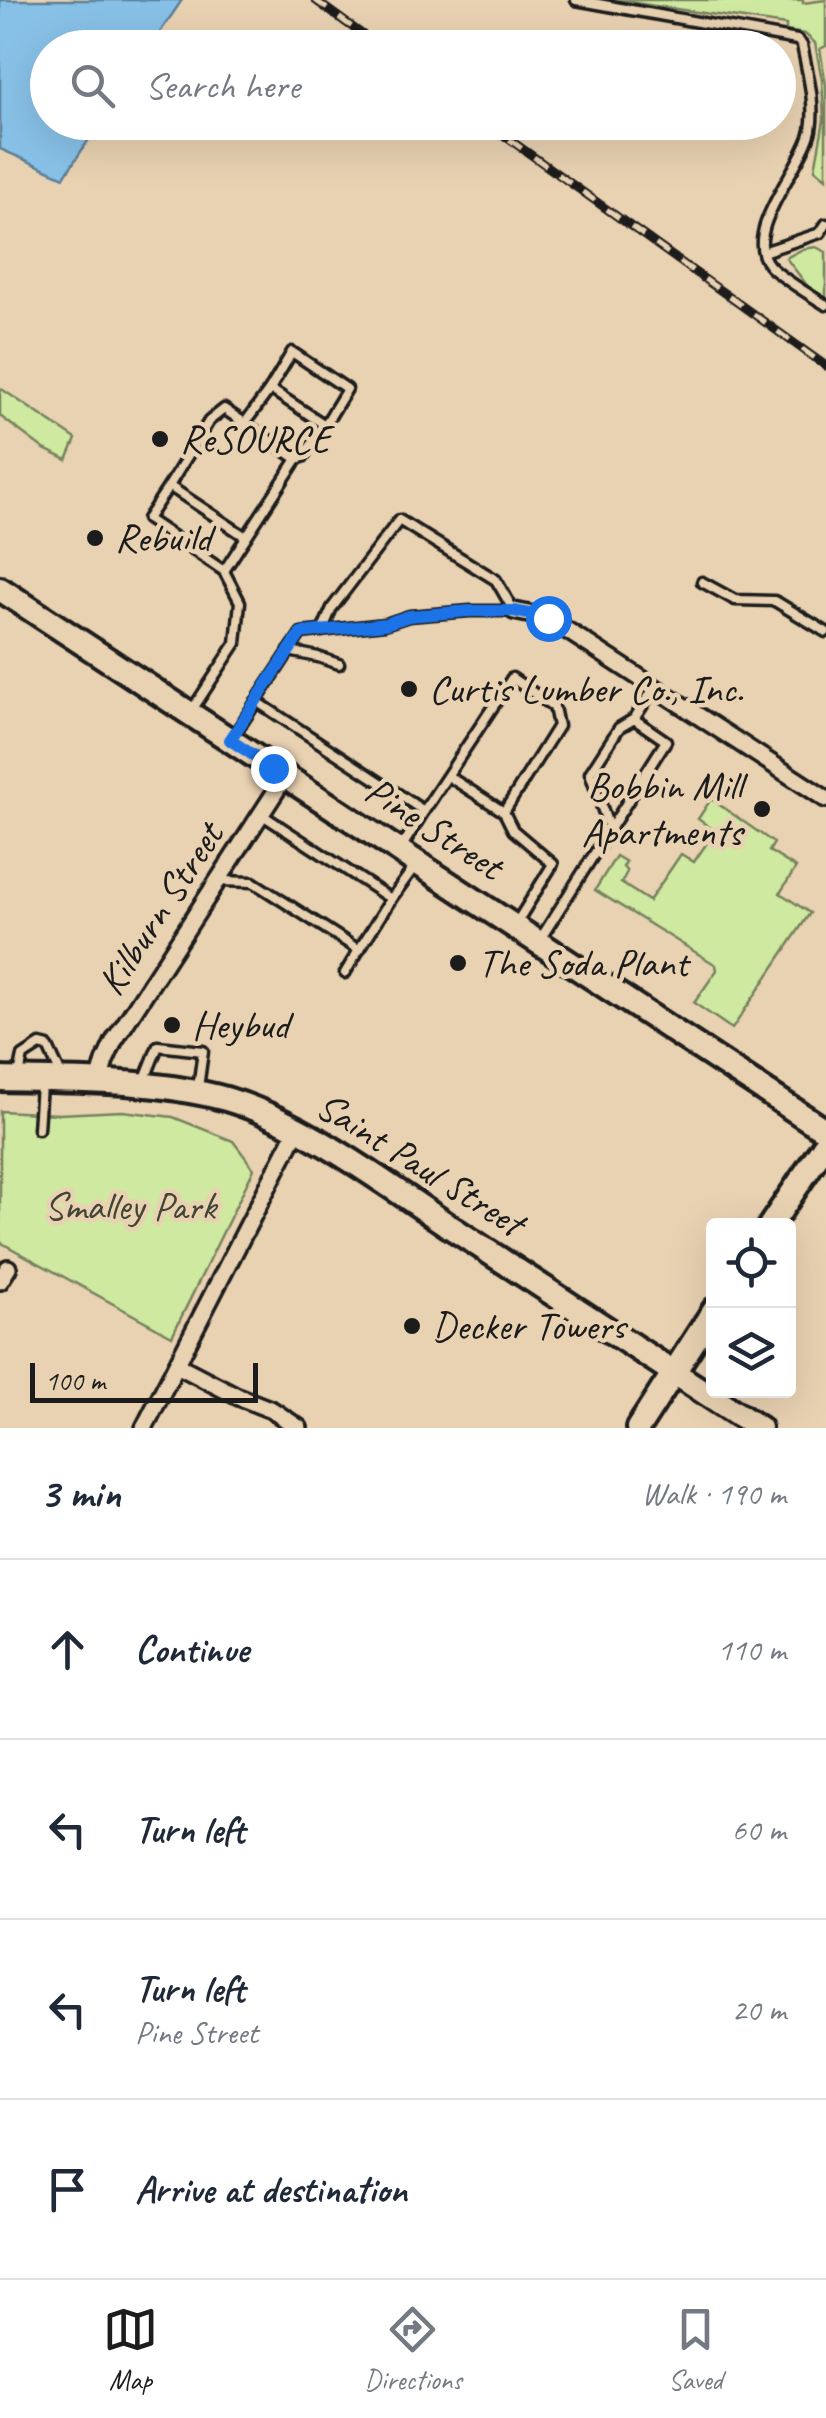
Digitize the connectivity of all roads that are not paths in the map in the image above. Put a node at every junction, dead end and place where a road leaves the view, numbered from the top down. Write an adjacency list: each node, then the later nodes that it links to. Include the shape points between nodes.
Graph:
1 (576, 0): 2 (lane)
2 (742, 30)
3 (796, 40): 5 (lane, via 814,111 796,168 769,210)
4 (824, 232): 5 (lane)
5 (763, 252): 6 (lane, via 769,265)
6 (826, 306)
7 (270, 390): 8 (lane); 9 (lane); 9 (lane, via 292,352 347,390)
8 (245, 423): 10 (lane); 11 (lane, via 224,409 209,421)
9 (324, 425): 10 (lane)
10 (298, 458): 12 (lane)
11 (169, 486): 12 (lane); 13 (lane, via 147,519)
12 (246, 536): 13 (lane)
13 (224, 571): 23 (lane, via 240,602 236,642)
14 (702, 582): 18 (lane, via 735,600 775,600)
15 (0, 589): 23 (street, Pine Street)
16 (514, 611): 17 (lane, via 409,616); 17 (lane, via 496,580 399,520); 21 (street, via 548,618)
17 (322, 631): 19 (lane, via 301,633)
18 (826, 632)
19 (289, 651): 20 (lane); 22 (lane)
20 (339, 664)
21 (655, 687): 24 (lane); 28 (street)
22 (256, 700): 25 (lane); 29 (lane)
23 (189, 714): 25 (street, Pine Street)
24 (634, 720): 32 (lane, via 619,728 590,773); 32 (lane, via 666,741)
25 (230, 740): 27 (street, Pine Street)
26 (448, 776): 29 (lane); 30 (lane); 30 (lane, via 512,678 554,706 558,726)
27 (285, 777): 31 (street, Kilburn Street); 33 (street, Pine Street)
28 (826, 800)
29 (424, 811): 33 (lane)
30 (504, 812): 36 (lane, via 513,830 553,864)
31 (261, 814): 34 (street, Kilburn Street); 35 (lane)
32 (609, 828): 37 (lane)
33 (409, 857): 35 (lane); 36 (street, Pine Street)
34 (218, 881): 38 (lane, via 253,882); 41 (street, Kilburn Street, via 114,1041)
35 (391, 899): 38 (lane)
36 (515, 926): 37 (street, Pine Street)
37 (539, 942): 46 (street, Pine Street)
38 (359, 950): 39 (lane)
39 (345, 973)
40 (31, 1080): 41 (street, Saint Paul Street); 44 (lane)
41 (100, 1082): 42 (street, Saint Paul Street)
42 (142, 1086): 43 (street, Saint Paul Street); 43 (lane, via 158,1046 203,1051)
43 (197, 1092): 45 (street, Saint Paul Street)
44 (38, 1129)
45 (297, 1130): 50 (street); 51 (street, Saint Paul Street)
46 (826, 1131)
47 (826, 1143): 48 (street)
48 (775, 1218)
49 (706, 1322): 51 (street)
50 (177, 1365): 52 (street); 53 (street)
51 (673, 1372): 54 (street); 55 (street, Saint Paul Street)
52 (144, 1428)
53 (299, 1428)
54 (638, 1428)
55 (760, 1428)

